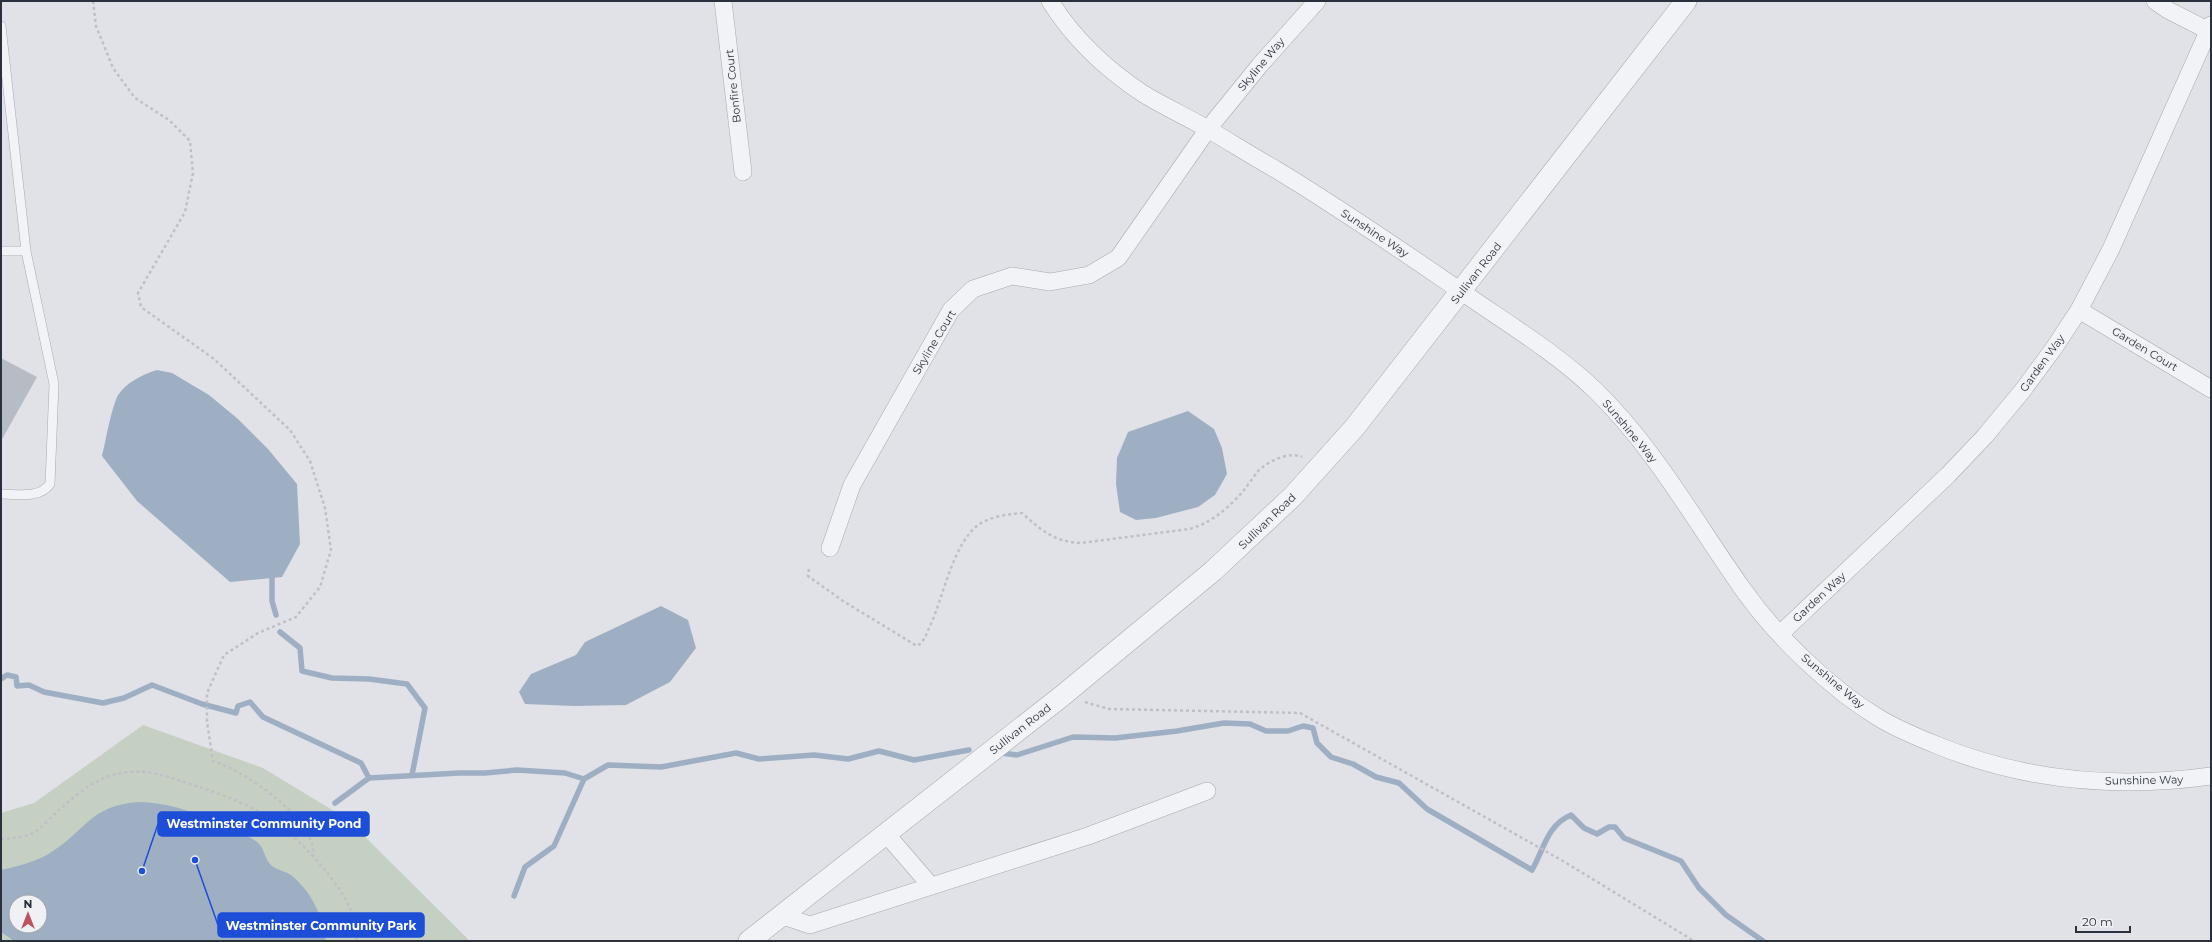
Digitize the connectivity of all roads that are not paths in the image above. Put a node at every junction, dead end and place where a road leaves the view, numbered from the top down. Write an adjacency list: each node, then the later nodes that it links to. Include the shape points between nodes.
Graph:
1 (723, 1): 9 (street, Bonfire Court)
2 (1050, 1): 8 (street, Sunshine Way, via 1078,40 1103,62 1142,92)
3 (1317, 1): 8 (street, Skyline Way)
4 (1686, 1): 12 (street, Sullivan Road)
5 (2155, 1): 7 (street)
6 (1, 26): 11 (lane)
7 (2210, 29): 13 (street, Garden Way, via 2111,249)
8 (1208, 129): 12 (street, Sunshine Way, via 1371,230); 16 (street, Skyline Court, via 1118,258 1089,275 1050,282 1012,276 974,289 951,310 852,485)
9 (743, 172)
10 (1, 251): 11 (lane)
11 (26, 251): 15 (lane, via 54,384 52,470 50,484 45,491 35,494)
12 (1461, 292): 17 (street, Sunshine Way, via 1548,352 1593,388 1613,409 1634,432 1683,497 1744,591); 20 (street, Sullivan Road, via 1355,427 1318,470 1264,525 1213,571 1062,696)
13 (2079, 310): 14 (street, Garden Court); 17 (street, Garden Way, via 2023,390 1985,436 1948,475)
14 (2211, 389)
15 (1, 494)
16 (830, 548)
17 (1780, 634): 18 (street, Sunshine Way, via 1833,684 1879,718 1921,739 1965,756 2047,777 2091,781 2138,783)
18 (2211, 776)
19 (1207, 791): 21 (street, via 1088,836)
20 (887, 835): 21 (street); 22 (street, Sullivan Road)
21 (931, 886): 22 (street, via 810,925)
22 (783, 916): 23 (street, Sullivan Road)
23 (749, 941)

